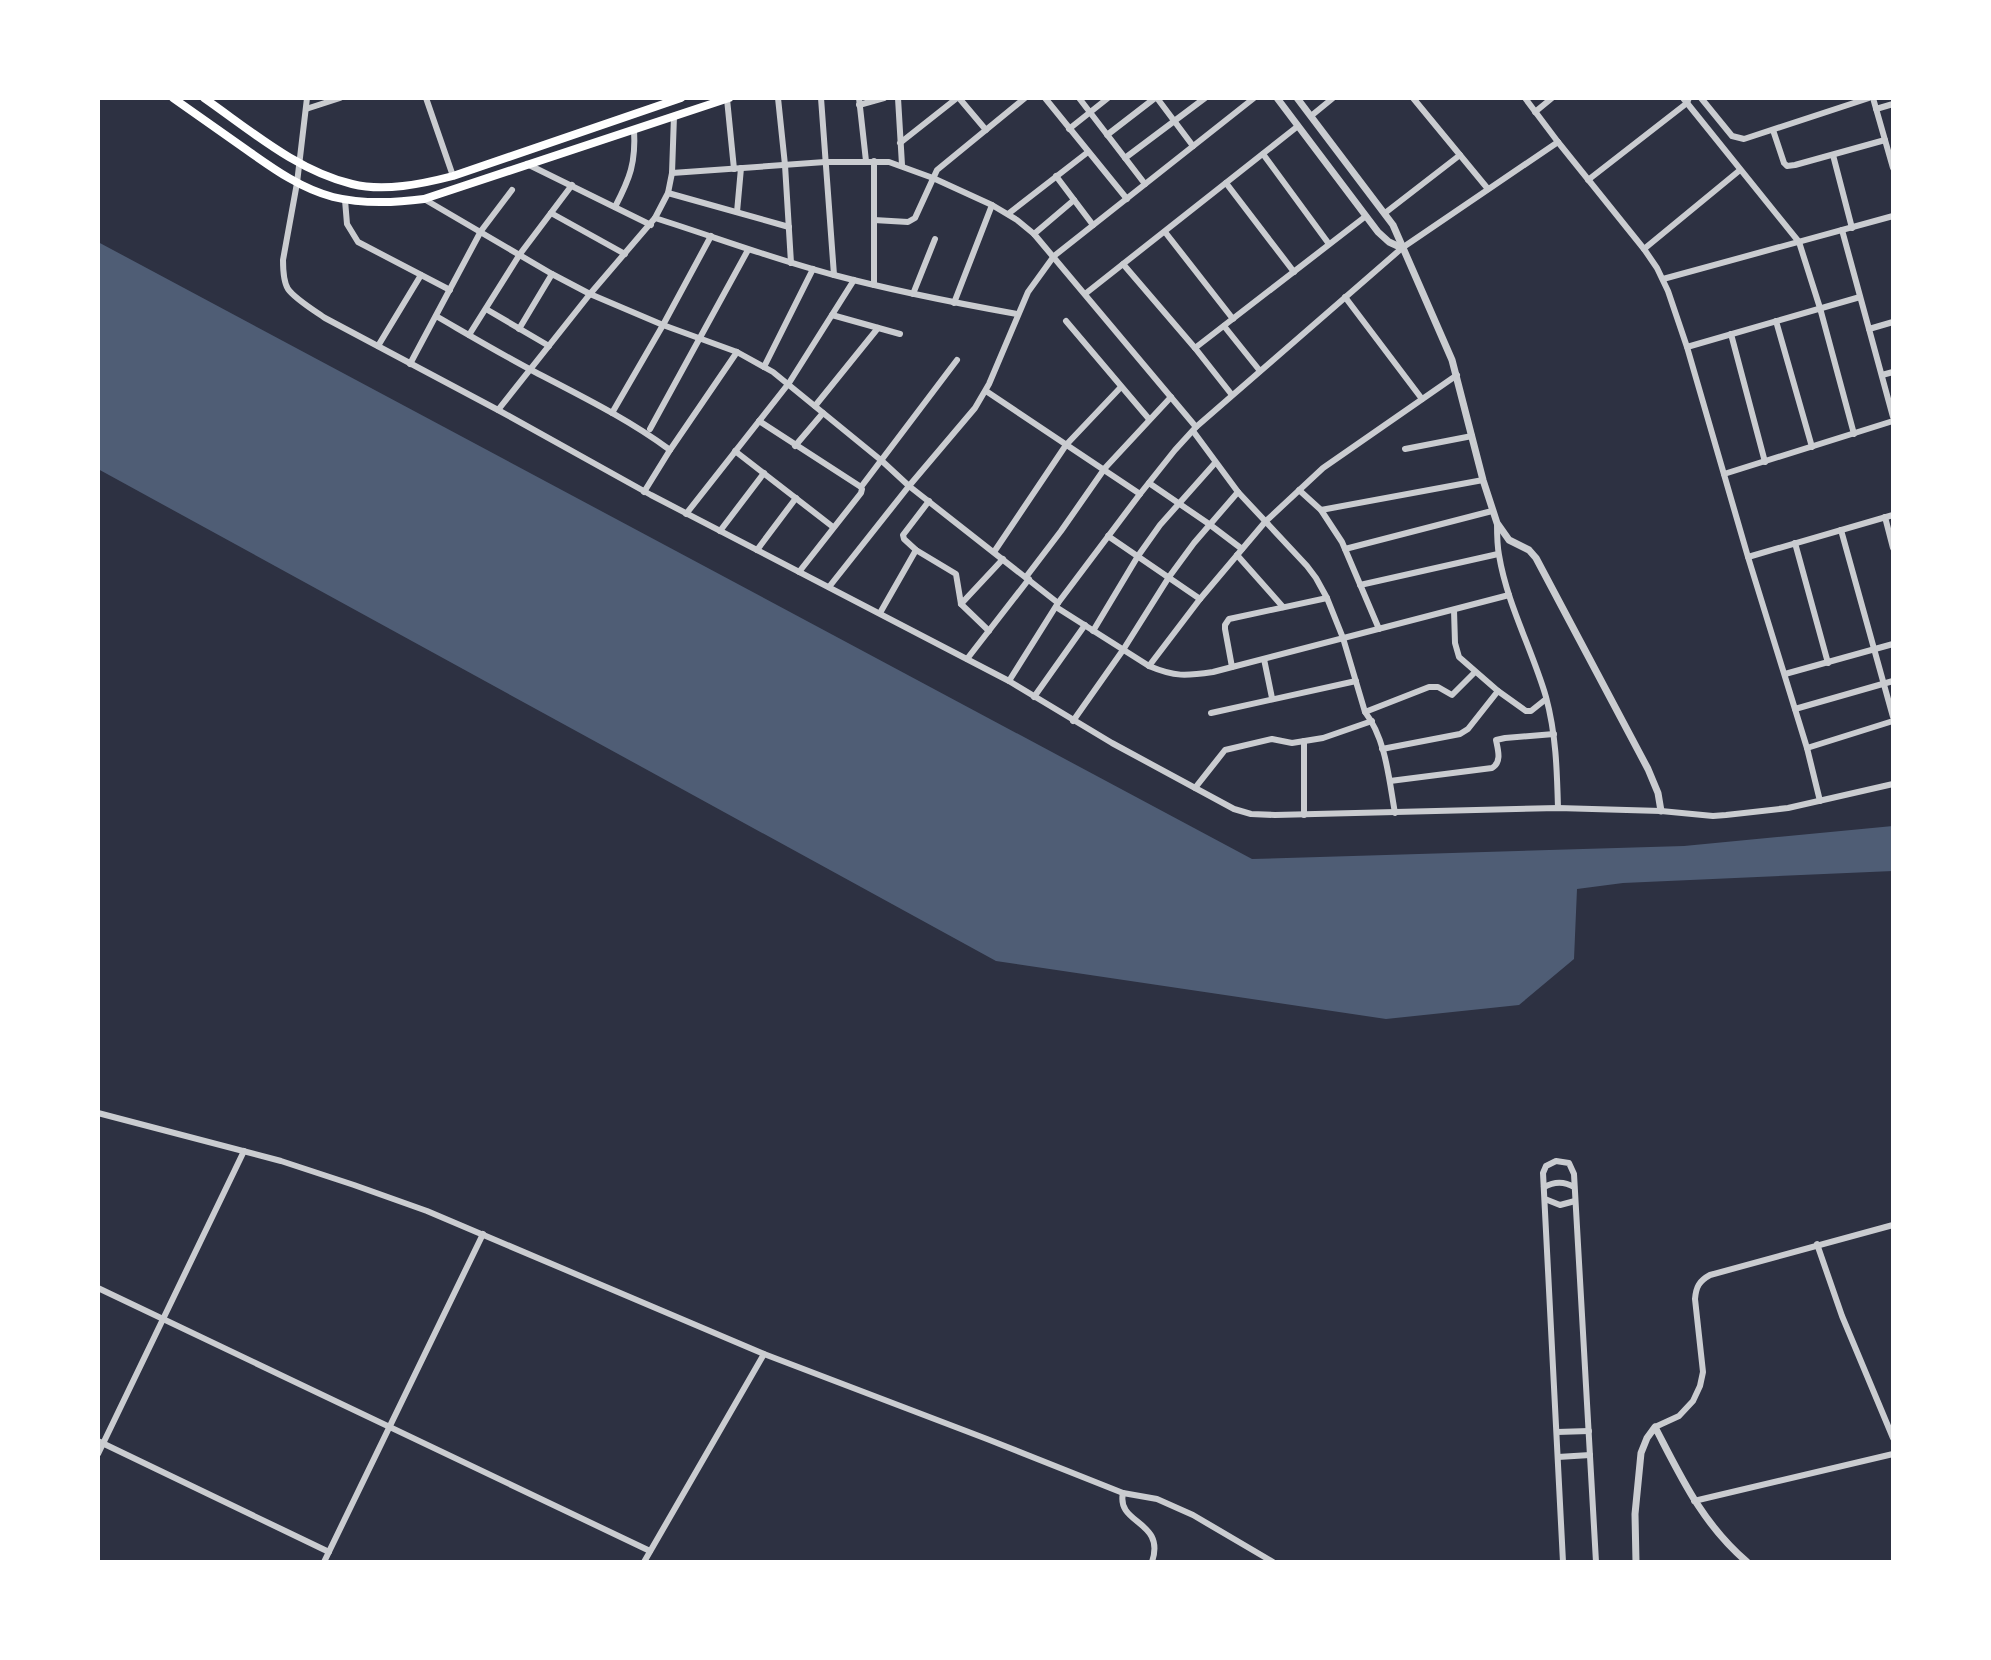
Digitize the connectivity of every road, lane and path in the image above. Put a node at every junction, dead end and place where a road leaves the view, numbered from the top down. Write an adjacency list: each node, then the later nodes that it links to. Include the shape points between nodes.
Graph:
1 (173, 98): 68 (main road)
2 (204, 98): 56 (main road)
3 (307, 98): 31 (street)
4 (340, 98): 31 (street)
5 (426, 98): 64 (street)
6 (681, 98): 64 (main road)
7 (728, 98): 35 (main road); 60 (street)
8 (778, 98): 58 (street)
9 (821, 98): 55 (street)
10 (884, 98): 29 (street)
11 (898, 98): 46 (street)
12 (958, 98): 41 (street); 46 (street)
13 (1025, 98): 41 (street)
14 (1045, 98): 39 (street)
15 (1079, 98): 34 (street)
16 (1108, 98): 34 (street)
17 (1156, 98): 37 (street); 43 (street)
18 (1205, 98): 37 (street)
19 (1254, 98): 47 (street)
20 (1277, 98): 38 (street)
21 (1297, 98): 36 (street)
22 (1333, 98): 36 (street)
23 (1413, 98): 50 (street)
24 (1525, 98): 33 (street)
25 (1552, 98): 33 (street)
26 (1701, 98): 42 (street, via 1735,138)
27 (1871, 98): 32 (street); 42 (street)
28 (1686, 100): 62 (street); 67 (street)
29 (859, 102): 53 (street)
30 (1893, 104): 32 (street)
31 (306, 109): 56 (street)
32 (1876, 109): 44 (street)
33 (1535, 112): 45 (street)
34 (1090, 113): 39 (street); 43 (street)
35 (674, 116): 40 (main road); 63 (street)
36 (1311, 116): 83 (street)
37 (1175, 121): 47 (street); 52 (street)
38 (1298, 126): 49 (street); 85 (street)
39 (1069, 129): 48 (street)
40 (634, 130): 57 (main road); 80 (street, via 634,163)
41 (986, 130): 66 (street, via 942,165)
42 (1773, 130): 51 (street, via 1787,166)
43 (1107, 135): 52 (street)
44 (1885, 140): 51 (street); 61 (street)
45 (1558, 142): 67 (street); 72 (street)
46 (900, 143): 59 (street)
47 (1194, 146): 70 (street)
48 (1088, 152): 65 (street); 76 (street)
49 (1263, 154): 69 (street); 99 (street)
50 (1460, 155): 72 (street); 83 (street)
51 (1833, 155): 91 (street)
52 (1125, 158): 70 (street)
53 (866, 161): 54 (street); 55 (street)
54 (874, 161): 59 (street); 87 (street)
55 (825, 162): 58 (street); 112 (street)
56 (300, 163): 64 (main road, via 361,185 397,186); 68 (street)
57 (527, 164): 71 (street); 75 (main road)
58 (785, 165): 60 (street); 90 (street)
59 (902, 165): 66 (street)
60 (738, 168): 63 (street); 81 (street)
61 (1893, 168)
62 (1740, 170): 98 (street); 101 (street)
63 (672, 173): 74 (street)
64 (453, 176)
65 (1056, 177): 78 (street); 84 (street)
66 (933, 178): 79 (street); 87 (street, via 915,218 908,222)
67 (1588, 180): 101 (street)
68 (297, 183): 77 (main road); 141 (street, via 283,260 288,288 325,318)
69 (1226, 183): 94 (street); 109 (street)
70 (1145, 184): 76 (street)
71 (572, 185): 80 (street); 82 (street)
72 (1488, 189): 100 (street)
73 (512, 190): 93 (street)
74 (668, 193): 81 (street); 88 (street)
75 (424, 199): 77 (main road); 93 (street)
76 (1127, 199): 89 (street)
77 (345, 200): 111 (street, via 347,223 358,242)
78 (1074, 200): 89 (street); 95 (street)
79 (992, 205): 84 (street); 122 (street)
80 (615, 207): 88 (street)
81 (737, 212): 90 (street)
82 (551, 213): 103 (street); 104 (street)
83 (1385, 213): 100 (street)
84 (1007, 214): 95 (street)
85 (1366, 216): 99 (street); 100 (street, via 1384,238)
86 (1893, 216): 91 (street)
87 (874, 220): 115 (street)
88 (653, 221): 96 (street); 104 (street)
89 (1093, 225): 105 (street)
90 (789, 227): 106 (street)
91 (1852, 228): 92 (street)
92 (1842, 230): 98 (street); 121 (street)
93 (481, 231): 103 (street); 116 (street)
94 (1165, 232): 107 (street); 128 (street)
95 (1034, 234): 105 (street)
96 (711, 236): 102 (street); 132 (street)
97 (935, 239): 118 (street)
98 (1799, 242): 113 (street); 123 (street)
99 (1329, 244): 109 (street)
100 (1402, 247): 120 (street); 152 (street)
101 (1644, 248): 113 (street)
102 (748, 250): 106 (street); 140 (street)
103 (520, 254): 110 (street); 124 (street)
104 (625, 254): 117 (street)
105 (1054, 256): 119 (street); 125 (street)
106 (791, 263): 108 (street)
107 (1123, 264): 119 (street); 144 (street)
108 (813, 269): 112 (street); 148 (street)
109 (1294, 272): 128 (street)
110 (552, 274): 117 (street); 135 (street)
111 (421, 275): 116 (street); 141 (street)
112 (834, 275): 114 (street)
113 (1663, 279): 143 (street)
114 (854, 280): 115 (street); 126 (street)
115 (874, 285): 118 (street)
116 (450, 290): 127 (street)
117 (590, 294): 132 (street); 142 (street)
118 (914, 294): 122 (street)
119 (1085, 294): 158 (street)
120 (1346, 297): 150 (street); 159 (street)
121 (1860, 297): 123 (street); 136 (street)
122 (954, 303): 125 (street)
123 (1820, 308): 130 (street); 169 (street)
124 (486, 309): 135 (street); 139 (street)
125 (1017, 314): 156 (street)
126 (832, 315): 134 (street); 154 (street)
127 (436, 316): 139 (street); 147 (street)
128 (1233, 318): 133 (street)
129 (1066, 321): 155 (street)
130 (1776, 321): 138 (street); 173 (street)
131 (1893, 322): 136 (street)
132 (663, 325): 140 (street); 162 (street)
133 (1224, 326): 144 (street); 150 (street)
134 (878, 328): 137 (street); 160 (street)
135 (519, 329): 142 (street)
136 (1869, 329): 153 (street)
137 (900, 334)
138 (1731, 334): 143 (street); 178 (street)
139 (469, 335): 149 (street)
140 (701, 338): 145 (street); 167 (street)
141 (378, 346): 147 (street)
142 (549, 346): 149 (street)
143 (1687, 347): 182 (street)
144 (1195, 348): 157 (street)
145 (737, 352): 148 (street); 175 (street)
146 (957, 360): 177 (street)
147 (410, 364): 161 (street)
148 (764, 367): 154 (street)
149 (530, 370): 161 (street); 162 (street)
150 (1260, 371): 157 (street)
151 (1893, 372): 153 (street)
152 (1457, 375): 159 (street); 170 (street)
153 (1882, 375): 165 (street)
154 (789, 383): 160 (street); 166 (street)
155 (1121, 387): 164 (street); 171 (street)
156 (986, 391): 171 (street); 185 (street)
157 (1231, 395): 168 (street)
158 (1171, 397): 164 (street); 168 (street)
159 (1422, 399): 187 (street)
160 (816, 406): 163 (street)
161 (498, 410): 188 (street)
162 (612, 413): 175 (street)
163 (823, 413): 172 (street); 177 (street)
164 (1149, 419): 180 (street)
165 (1893, 419): 169 (street)
166 (759, 421): 172 (street); 176 (street)
167 (650, 429)
168 (1195, 429): 179 (street); 184 (street)
169 (1854, 434): 173 (street)
170 (1472, 436): 174 (street); 183 (street)
171 (1066, 445): 180 (street); 210 (street)
172 (795, 446): 186 (street)
173 (1812, 447): 178 (street)
174 (1405, 449)
175 (670, 450): 188 (street)
176 (735, 451): 181 (street); 196 (street)
177 (882, 461): 185 (street); 186 (street)
178 (1765, 462): 182 (street)
179 (1215, 463): 189 (street); 193 (street)
180 (1105, 468): 190 (street); 218 (street)
181 (764, 473): 191 (street); 203 (street)
182 (1724, 474): 214 (street)
183 (1483, 480): 194 (street); 195 (street)
184 (1149, 483): 190 (street); 193 (street)
185 (909, 486): 192 (street); 220 (street)
186 (861, 487): 201 (street)
187 (1299, 490): 194 (street); 198 (street)
188 (644, 492): 196 (street)
189 (1238, 492): 198 (street); 200 (street)
190 (1140, 494): 204 (street)
191 (796, 498): 201 (street); 208 (street)
192 (929, 501): 209 (street, via 904,535); 210 (street)
193 (1178, 503): 200 (street); 213 (street)
194 (1321, 510): 207 (street)
195 (1492, 511): 199 (street); 207 (street)
196 (685, 514): 203 (street)
197 (1889, 516): 202 (street); 206 (street)
198 (1265, 522): 211 (street); 222 (street, via 1307,566)
199 (1497, 523): 212 (street); 267 (street, via 1509,540 1535,558 1652,776)
200 (1209, 524): 211 (street); 217 (street)
201 (833, 527): 216 (street)
202 (1841, 530): 205 (street); 235 (street)
203 (720, 531): 208 (street)
204 (1108, 536): 213 (street); 225 (street)
205 (1795, 543): 214 (street); 239 (street)
206 (1893, 548)
207 (1345, 549): 219 (street)
208 (757, 550): 216 (street)
209 (916, 550): 224 (street, via 956,574); 228 (street)
210 (994, 552): 215 (street)
211 (1239, 552): 223 (street); 226 (street)
212 (1498, 554): 219 (street); 221 (street)
213 (1138, 556): 217 (street); 232 (street)
214 (1748, 557): 243 (street)
215 (1003, 559): 218 (street); 224 (street)
216 (799, 572): 220 (street)
217 (1169, 577): 223 (street); 236 (street)
218 (1028, 578): 225 (street); 231 (street)
219 (1360, 585): 230 (street)
220 (829, 587): 228 (street)
221 (1510, 595): 227 (street); 251 (street)
222 (1327, 598): 226 (street); 233 (street)
223 (1200, 599): 240 (street)
224 (961, 604): 231 (street)
225 (1057, 605): 229 (street); 244 (street)
226 (1283, 607): 241 (street, via 1227,622)
227 (1454, 610): 230 (street); 242 (street, via 1457,653)
228 (880, 614): 237 (street)
229 (1085, 625): 232 (street); 249 (street)
230 (1379, 629): 233 (street)
231 (989, 631): 237 (street)
232 (1093, 631): 236 (street)
233 (1343, 638): 238 (street); 245 (street)
234 (1893, 644): 235 (street)
235 (1875, 649): 239 (street); 247 (street)
236 (1123, 650): 240 (street); 256 (street)
237 (967, 659): 244 (street)
238 (1264, 659): 241 (street); 250 (street)
239 (1828, 663): 243 (street)
240 (1149, 666): 241 (street, via 1178,676)
241 (1232, 667)
242 (1475, 672): 248 (street); 253 (street, via 1454,695 1429,687)
243 (1785, 674): 252 (street)
244 (1009, 681): 249 (street)
245 (1356, 681): 250 (street); 253 (street)
246 (1893, 681): 247 (street)
247 (1884, 684): 252 (street); 255 (street)
248 (1498, 691): 251 (street, via 1526,711); 261 (street, via 1465,732)
249 (1034, 697): 256 (street)
250 (1272, 698): 254 (street)
251 (1546, 699): 258 (street)
252 (1795, 709): 260 (street)
253 (1365, 712): 257 (street)
254 (1211, 713)
255 (1893, 719): 260 (street)
256 (1073, 721): 264 (street)
257 (1372, 721): 259 (street); 261 (street)
258 (1554, 734): 262 (street, via 1496,740 1499,760 1492,768); 266 (street)
259 (1304, 741): 264 (street, via 1272,739 1225,750); 269 (street)
260 (1807, 748): 265 (street)
261 (1382, 749): 262 (street)
262 (1390, 782): 268 (street)
263 (1893, 784): 265 (street)
264 (1195, 788): 269 (street, via 1242,811)
265 (1820, 801): 267 (street, via 1726,815)
266 (1558, 808): 267 (street); 268 (street)
267 (1661, 811)
268 (1395, 813): 269 (street)
269 (1304, 815)
270 (98, 1113): 271 (street)
271 (244, 1151): 277 (street, via 366,1189); 280 (street)
272 (1544, 1187): 273 (street, via 1562,1182); 273 (street, via 1544,1169 1556,1161 1573,1168); 274 (street)
273 (1574, 1187): 275 (street)
274 (1545, 1199): 275 (street, via 1560,1205); 285 (street)
275 (1575, 1201): 284 (street)
276 (1893, 1225): 278 (street)
277 (483, 1234): 281 (street); 282 (street)
278 (1817, 1244): 283 (street, via 1703,1279 1695,1298 1703,1371 1700,1386 1679,1416); 286 (street)
279 (98, 1288): 280 (street)
280 (163, 1318): 282 (street); 287 (street)
281 (764, 1354): 292 (street); 294 (street)
282 (389, 1427): 294 (street); 295 (street)
283 (1655, 1427): 293 (street); 296 (street, via 1642,1453 1635,1514)
284 (1589, 1431): 285 (street); 290 (street)
285 (1557, 1432): 291 (street)
286 (1893, 1438)
287 (100, 1443): 288 (street); 295 (street)
288 (98, 1454)
289 (1893, 1454): 293 (street)
290 (1590, 1455): 291 (street); 302 (street)
291 (1558, 1457): 301 (street)
292 (1123, 1493): 299 (street, via 1124,1509 1152,1537); 300 (street, via 1157,1499 1193,1515)
293 (1694, 1502): 303 (street)
294 (650, 1551): 298 (street)
295 (329, 1552): 297 (street)
296 (1636, 1561)
297 (324, 1562)
298 (644, 1562)
299 (1152, 1562)
300 (1273, 1562)
301 (1563, 1562)
302 (1596, 1562)
303 (1747, 1562)

